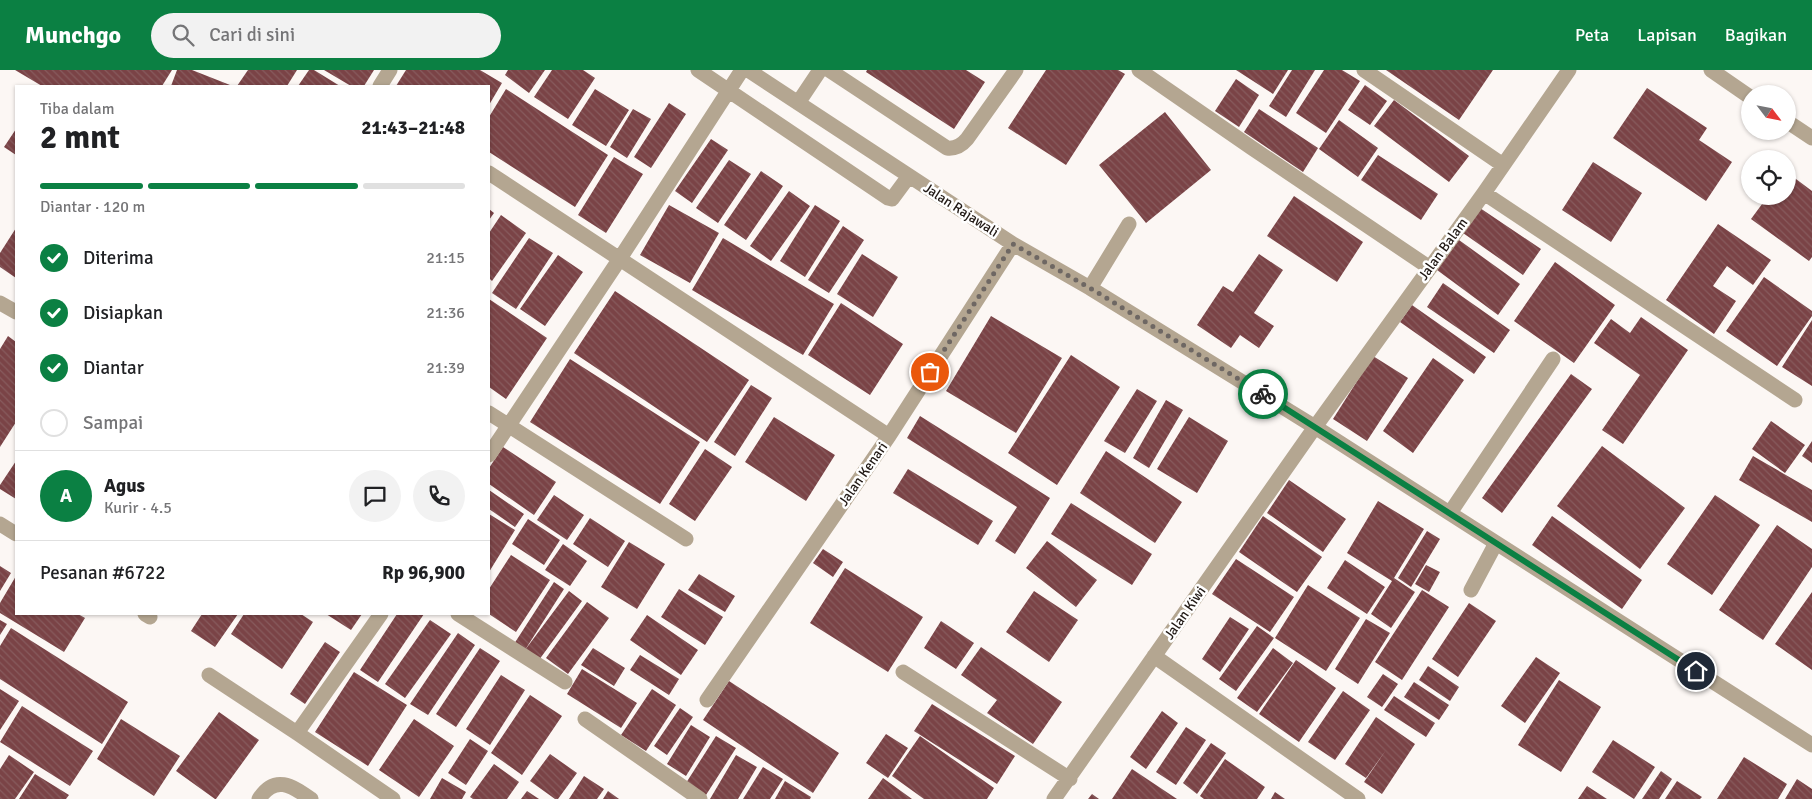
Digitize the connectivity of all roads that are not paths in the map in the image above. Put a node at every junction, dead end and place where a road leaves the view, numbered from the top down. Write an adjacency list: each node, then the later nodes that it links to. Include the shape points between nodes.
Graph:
1 (390, 70): 12 (street)
2 (698, 70): 13 (street)
3 (742, 70): 13 (street)
4 (748, 70): 15 (street, Jalan Rajawali)
5 (820, 70): 15 (street)
6 (829, 70): 7 (street, via 947,148 963,144)
7 (1016, 70)
8 (1139, 70): 25 (street)
9 (1364, 70): 18 (street)
10 (1569, 70): 18 (street, Jalan Balam)
11 (1711, 70): 14 (street)
12 (381, 85)
13 (729, 90): 20 (street, via 888,198 895,196); 24 (street)
14 (1741, 91)
15 (798, 103): 20 (street, Jalan Rajawali)
16 (1796, 127): 17 (street)
17 (1812, 138)
18 (1503, 165): 21 (street, Jalan Balam)
19 (490, 174): 24 (street)
20 (909, 176): 23 (street, Jalan Rajawali)
21 (1484, 193): 25 (street, Jalan Balam); 30 (street)
22 (1129, 224): 26 (street)
23 (1013, 244): 26 (street, Jalan Rajawali); 34 (street, Jalan Kenari)
24 (619, 260): 32 (street); 34 (street)
25 (1430, 268): 33 (street, Jalan Balam)
26 (1090, 288): 33 (street, Jalan Rajawali)
27 (0, 303): 28 (street)
28 (15, 311)
29 (1553, 359): 36 (street)
30 (1795, 400)
31 (490, 415): 32 (street)
32 (508, 426): 35 (street); 39 (street)
33 (1315, 427): 36 (street, Jalan Rajawali); 44 (street, Jalan Kiwi)
34 (889, 436): 48 (street, Jalan Kenari)
35 (490, 453)
36 (1450, 513): 40 (street, Jalan Rajawali)
37 (0, 524): 38 (street)
38 (15, 533)
39 (686, 539)
40 (1496, 543): 41 (street); 51 (street, Jalan Rajawali)
41 (1471, 590)
42 (380, 615): 50 (street)
43 (460, 615): 47 (street)
44 (1154, 656): 52 (street, Jalan Kiwi); 58 (street)
45 (903, 672): 52 (street)
46 (209, 675): 50 (street)
47 (565, 682)
48 (707, 700)
49 (585, 719): 56 (street)
50 (297, 732): 55 (street)
51 (1812, 745)
52 (1070, 779): 57 (street, Jalan Kiwi)
53 (259, 799): 54 (street, via 270,788 281,784 292,786)
54 (311, 799)
55 (393, 799)
56 (700, 799)
57 (1054, 799)
58 (1358, 799)

